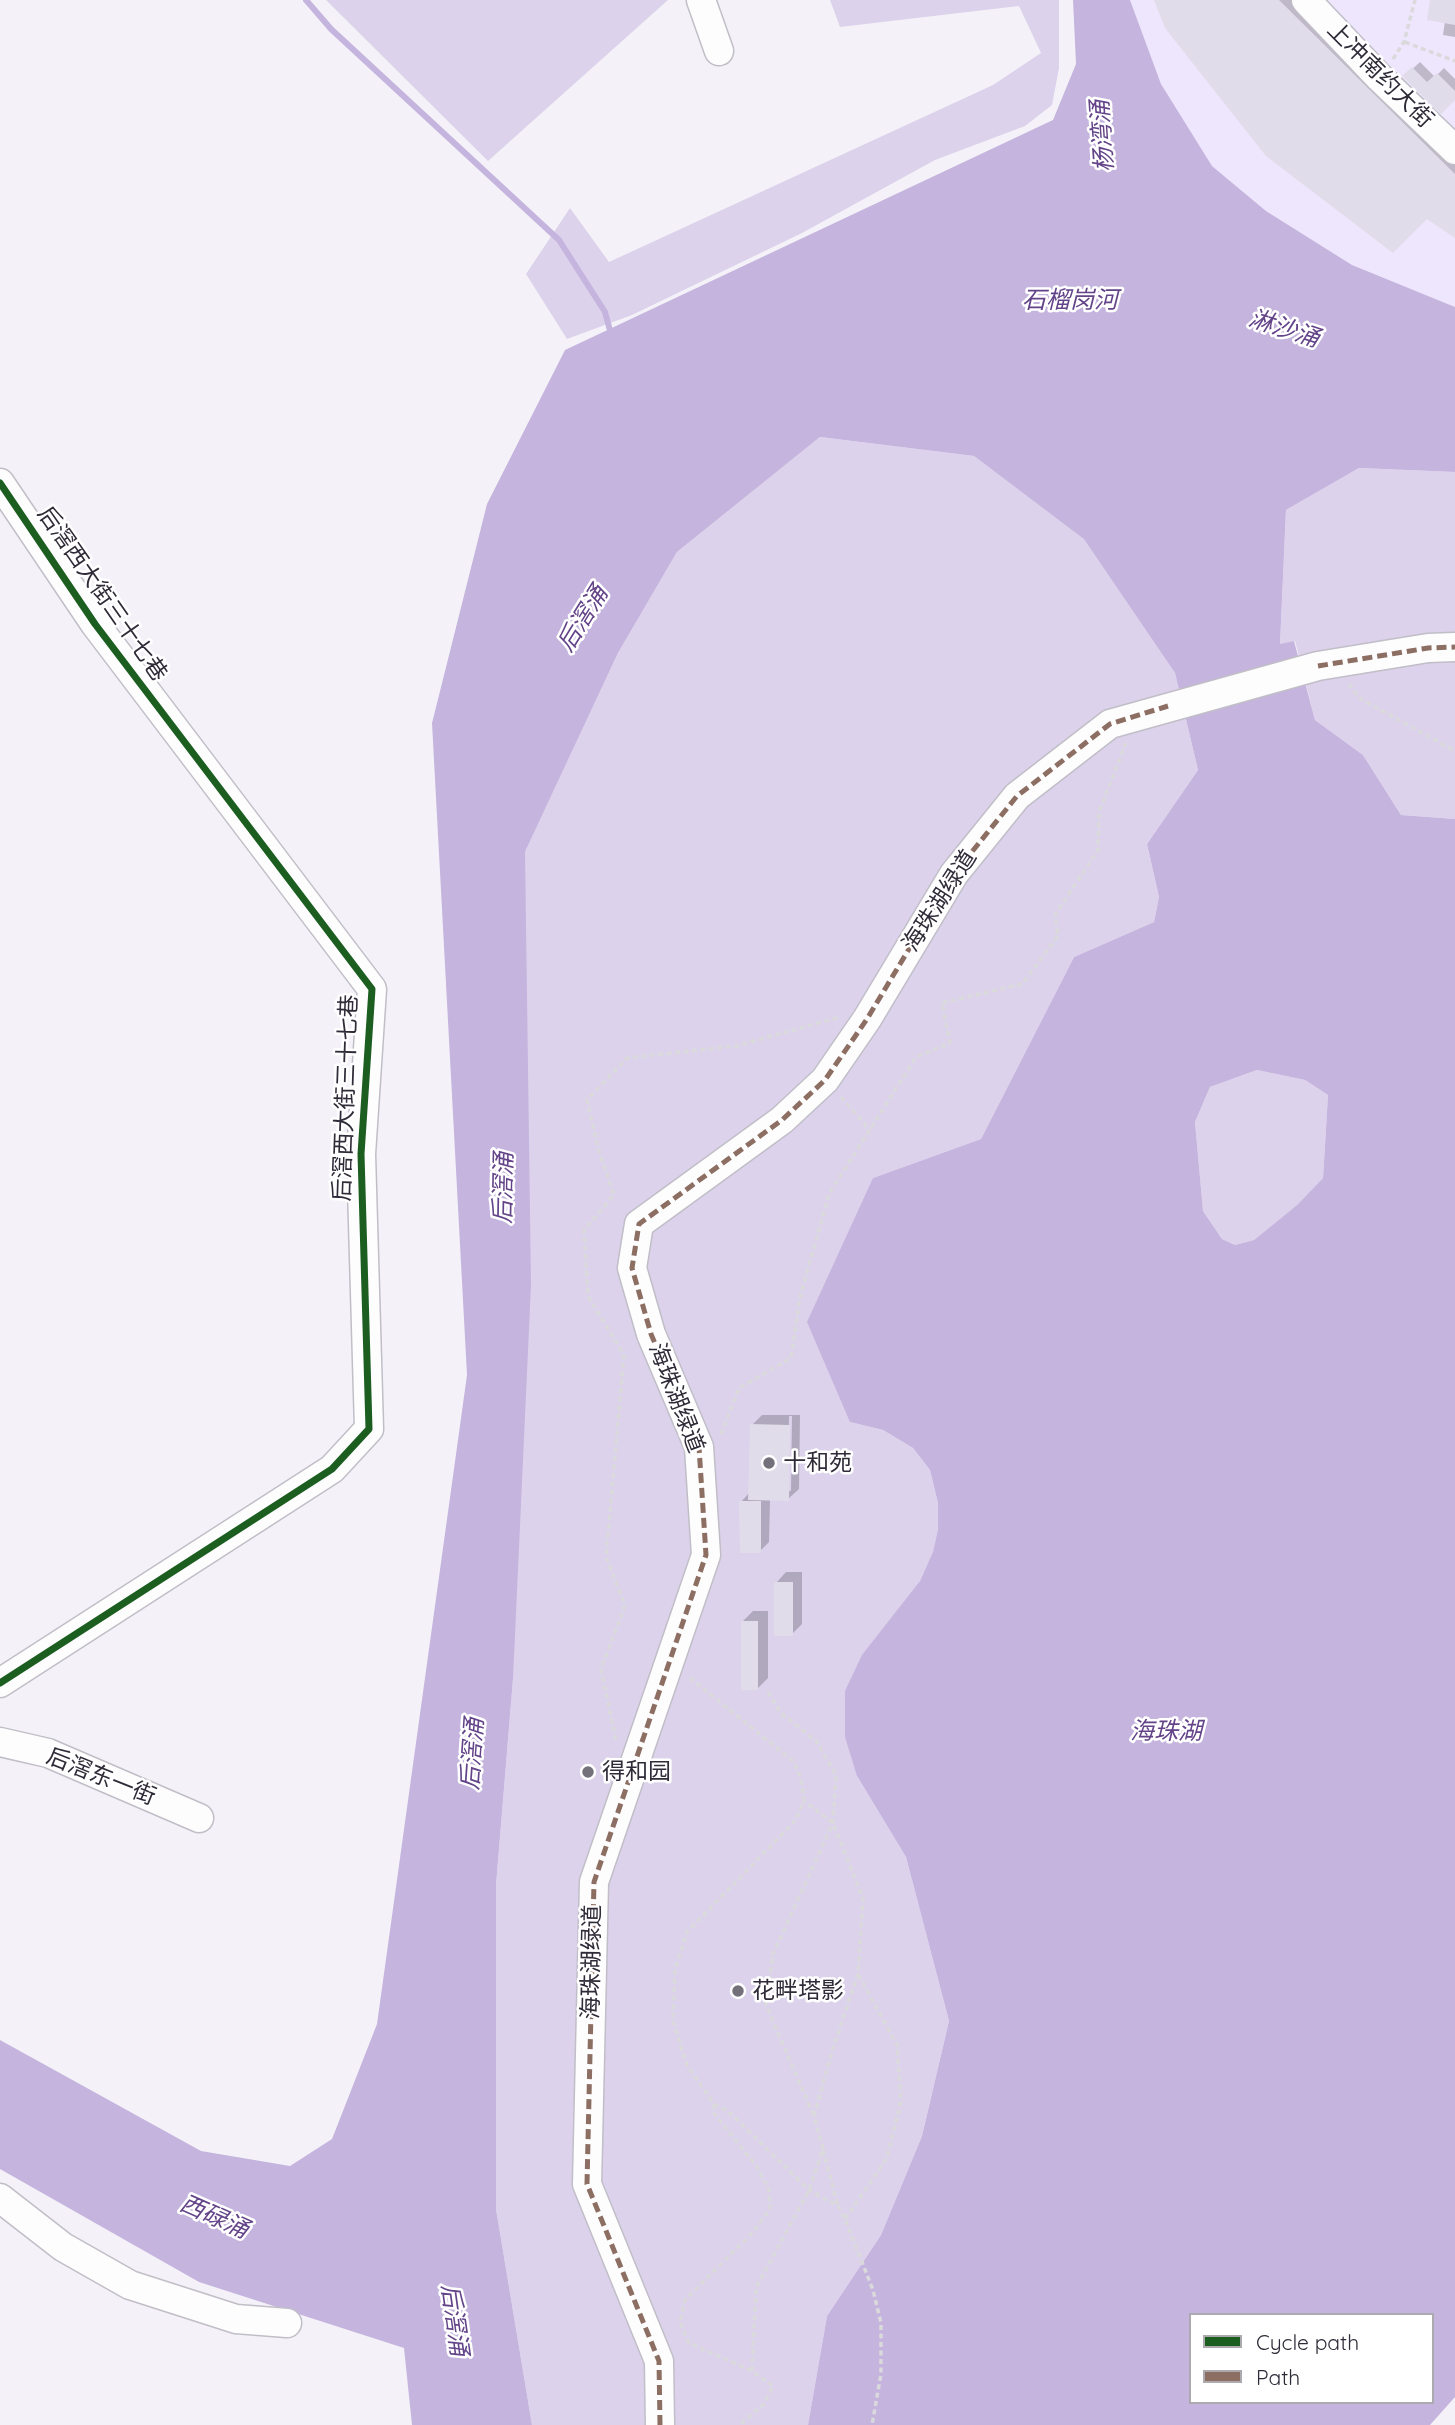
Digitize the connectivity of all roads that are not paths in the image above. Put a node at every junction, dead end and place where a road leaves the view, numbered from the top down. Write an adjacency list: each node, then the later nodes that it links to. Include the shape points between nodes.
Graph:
1 (701, 0): 3 (street)
2 (1306, 0): 4 (street, 上冲南约大街)
3 (719, 51)
4 (1455, 150)
5 (0, 482): 7 (street, 后滘西大街三十七巷, via 95,624 372,989 361,1154 369,1429 332,1469)
6 (1455, 647): 12 (street, 海珠湖绿道, via 1327,665 1110,724 1017,796 954,874 825,1080 782,1120 639,1224 632,1268 652,1334 699,1447 706,1555 594,1882 587,2184 659,2361)
7 (0, 1683)
8 (0, 1742): 9 (street, 后滘东一街, via 48,1753)
9 (199, 1818)
10 (0, 2199): 11 (street, via 63,2247 130,2285 236,2319)
11 (287, 2323)
12 (660, 2425)

